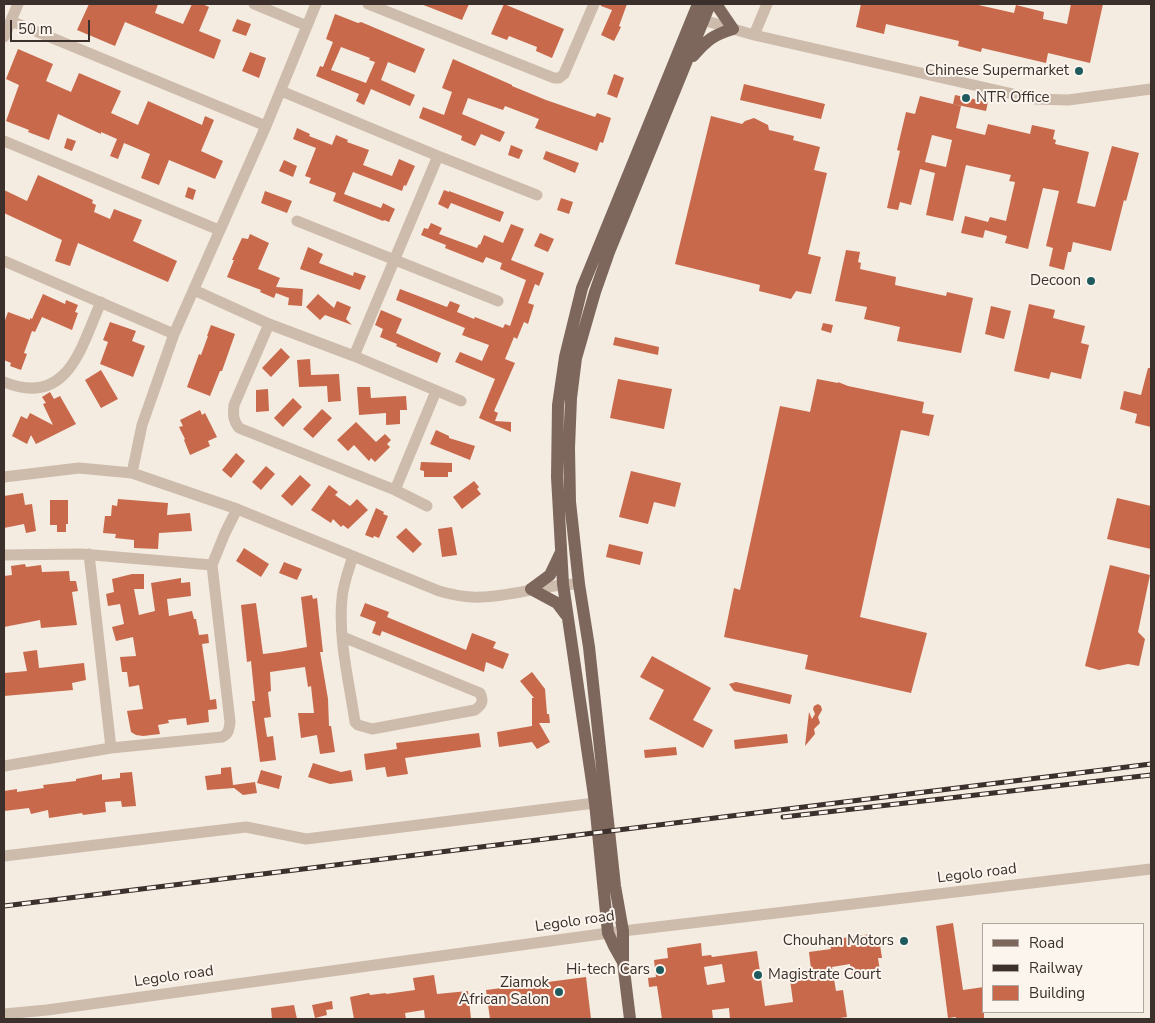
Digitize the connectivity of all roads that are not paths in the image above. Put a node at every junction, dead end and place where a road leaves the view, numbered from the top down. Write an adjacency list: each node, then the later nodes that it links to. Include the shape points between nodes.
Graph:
1 (18, 4): 11 (street)
2 (254, 4): 12 (street)
3 (316, 4): 12 (street)
4 (368, 4): 5 (street, via 554,78 564,74)
5 (594, 4)
6 (698, 4): 10 (main road)
7 (710, 4): 10 (main road)
8 (716, 4): 13 (main road)
9 (767, 4): 14 (street)
10 (698, 19): 13 (street); 16 (main road); 27 (main road)
11 (11, 21): 15 (street); 19 (street)
12 (307, 26): 18 (street)
13 (733, 30): 14 (street); 16 (main road, via 710,38)
14 (754, 35): 17 (street, via 1035,99 1068,100)
15 (4, 38)
16 (686, 63): 29 (main road)
17 (1151, 89)
18 (281, 91): 19 (street); 21 (street)
19 (266, 126): 24 (street)
20 (4, 141): 24 (street)
21 (438, 156): 22 (street); 25 (street)
22 (537, 195)
23 (297, 221): 25 (street)
24 (219, 230): 28 (street)
25 (394, 259): 30 (street); 34 (street)
26 (4, 261): 31 (street)
27 (582, 288): 29 (street); 43 (main road, via 565,357 558,405 557,477)
28 (194, 290): 32 (street); 33 (street)
29 (595, 292): 49 (main road, via 576,358 571,398 570,502)
30 (498, 301)
31 (101, 302): 33 (street); 35 (street, via 72,367 60,379 44,388 27,388)
32 (269, 324): 34 (street); 40 (street, via 234,405 235,423 239,428)
33 (174, 334): 38 (street, via 142,425)
34 (354, 356): 36 (street)
35 (4, 382)
36 (436, 391): 37 (street); 40 (street)
37 (462, 401)
38 (132, 473): 39 (street, via 79,468); 42 (street)
39 (4, 477)
40 (395, 490): 41 (street)
41 (427, 506)
42 (237, 509): 46 (street); 47 (street)
43 (562, 550): 48 (main road); 50 (main road, via 550,575)
44 (89, 554): 45 (street); 47 (street); 53 (street)
45 (4, 555)
46 (353, 556): 50 (street, via 456,596 484,597); 52 (street, via 342,596)
47 (212, 565): 53 (street, via 229,730 222,737)
48 (563, 584): 49 (street); 50 (street); 51 (main road)
49 (579, 584): 58 (main road)
50 (531, 589): 51 (main road, via 556,603)
51 (567, 617): 55 (main road)
52 (343, 637): 52 (street, via 358,726 372,729 475,710 481,706 480,693)
53 (110, 748): 54 (street)
54 (4, 766)
55 (594, 803): 56 (street, via 306,840 246,827); 59 (main road)
56 (4, 856)
57 (1151, 869): 58 (street, Legolo road)
58 (623, 931): 59 (street, Legolo road); 60 (main road)
59 (608, 933): 60 (main road); 62 (street, Legolo road)
60 (623, 962): 63 (main road)
61 (4, 1014): 62 (street, Legolo road)
62 (48, 1015)
63 (630, 1019)

